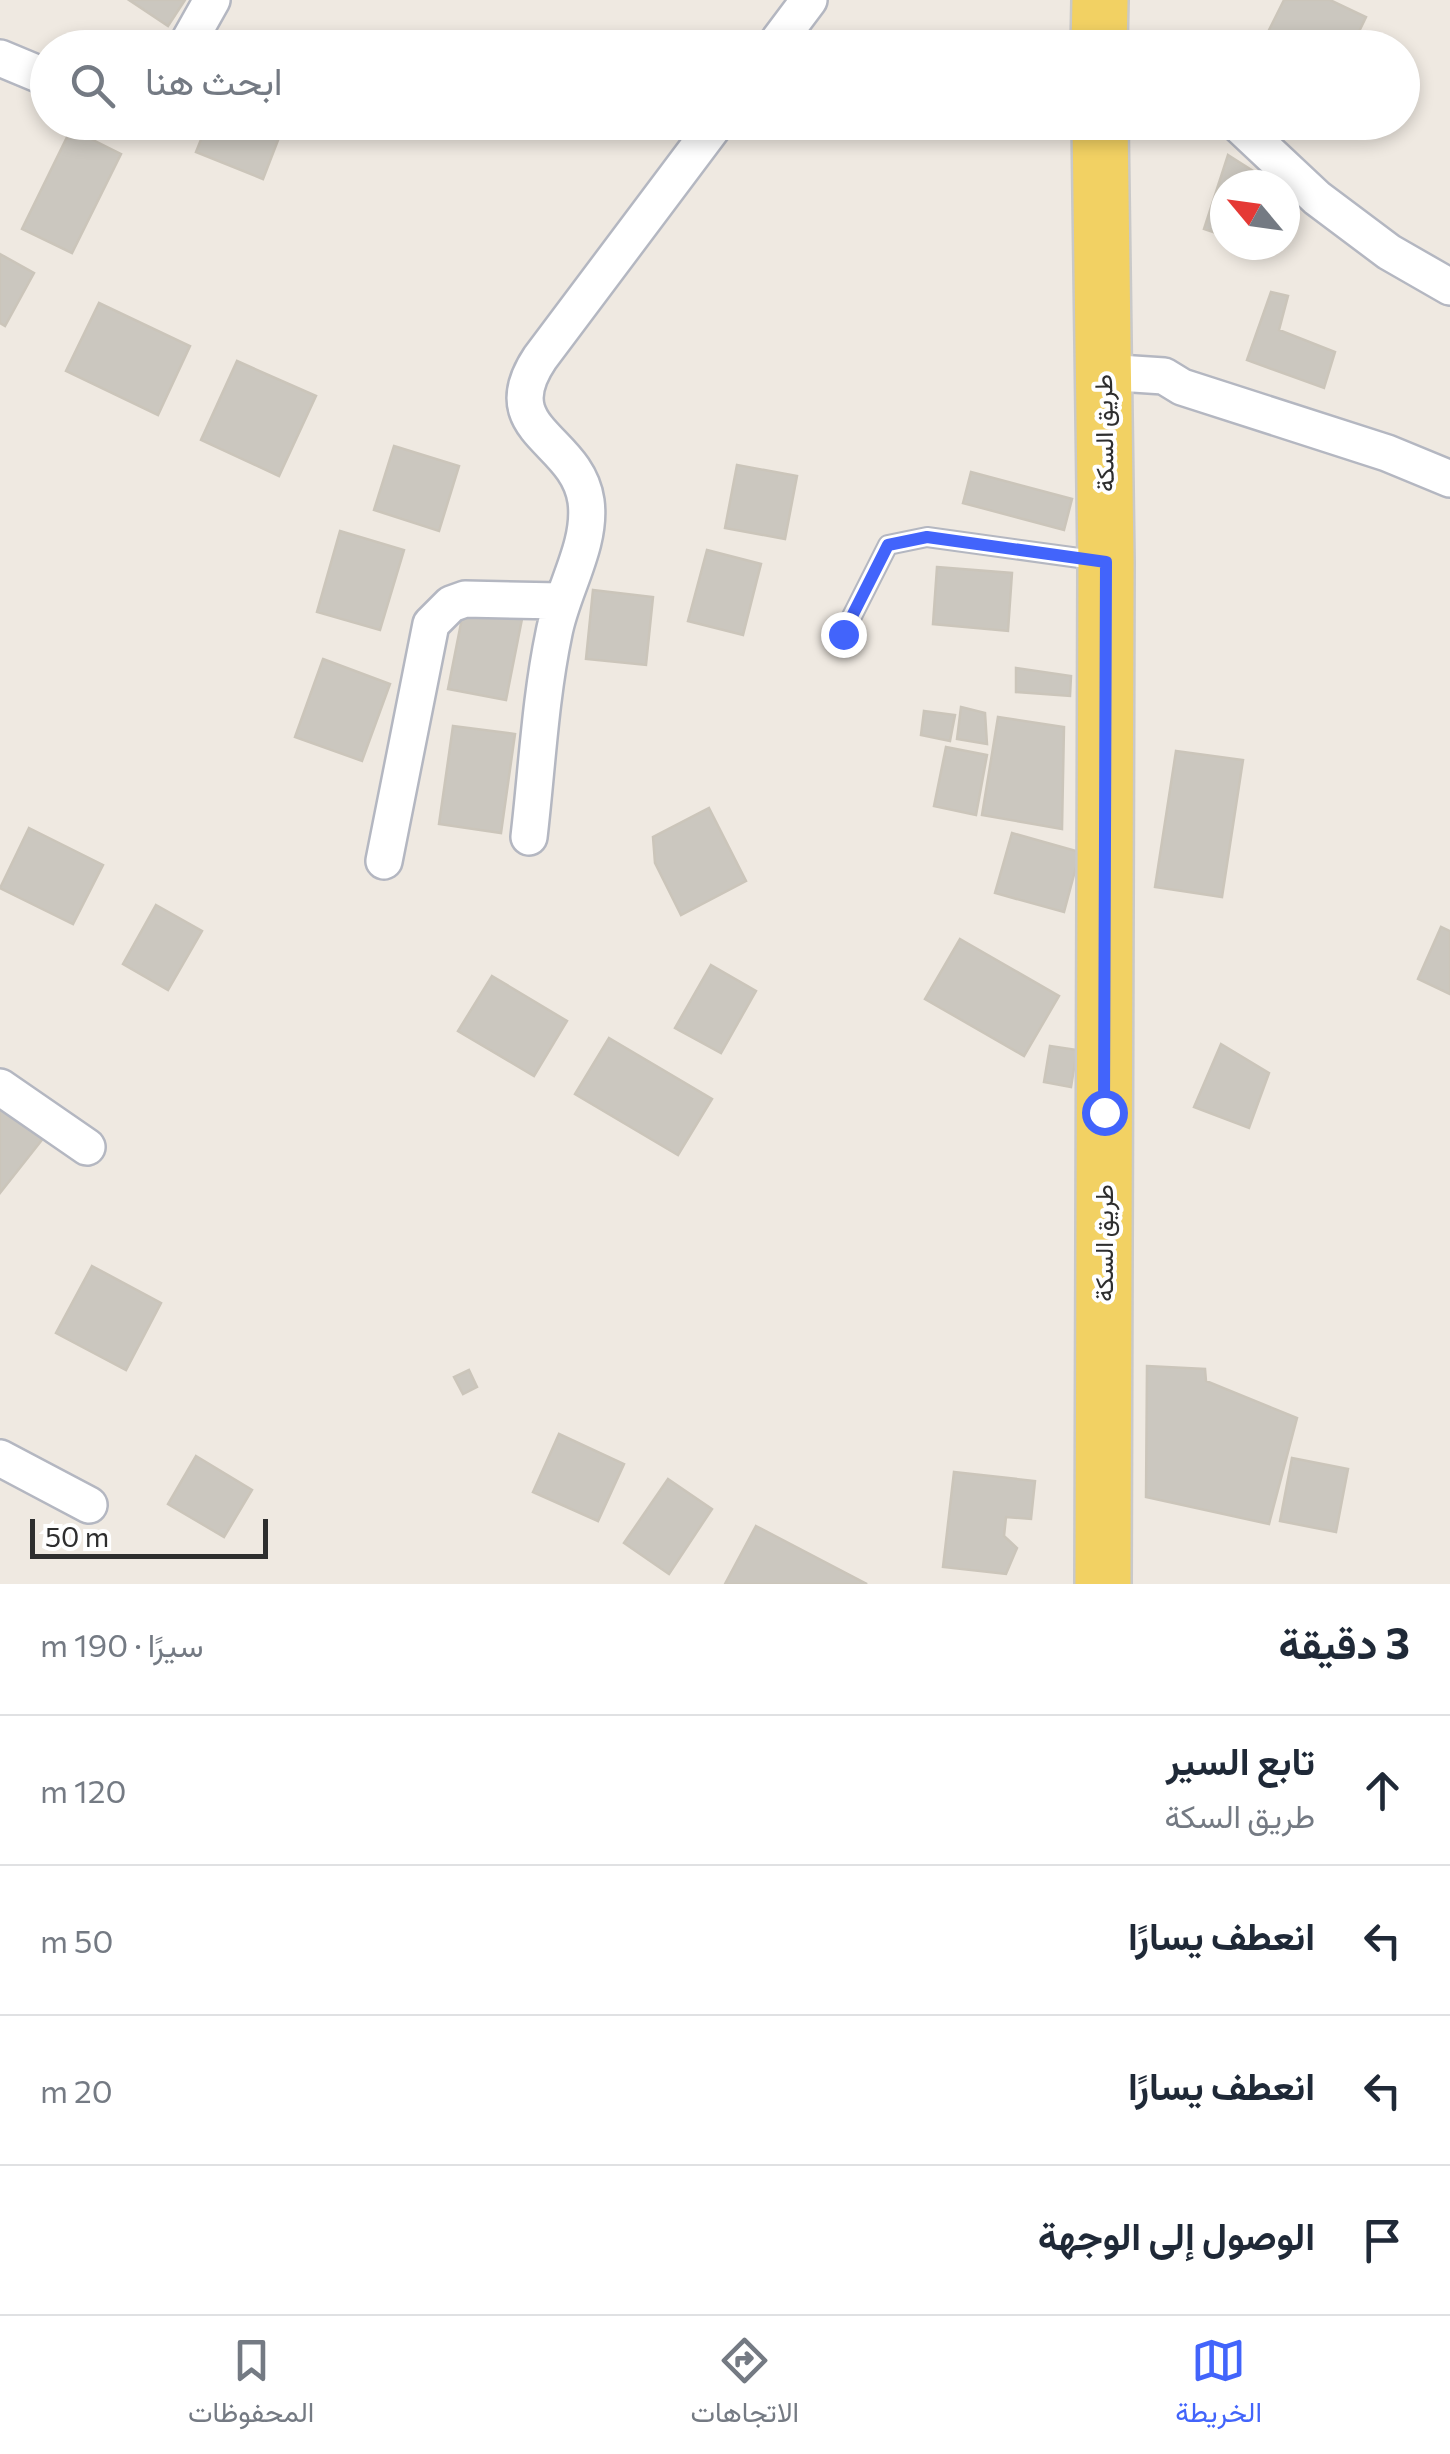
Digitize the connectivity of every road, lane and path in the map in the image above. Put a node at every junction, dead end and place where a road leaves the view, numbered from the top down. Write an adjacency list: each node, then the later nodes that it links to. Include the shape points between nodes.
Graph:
1 (212, 0): 3 (street)
2 (809, 0): 4 (street)
3 (196, 30)
4 (787, 30)
5 (0, 58): 6 (street)
6 (30, 70)
7 (704, 140): 14 (street, via 529,374 524,392 534,428 564,456 585,495 583,541)
8 (1100, 140): 11 (main road, طريق السكة)
9 (1255, 140): 10 (street, via 1317,198)
10 (1450, 287)
11 (1103, 372): 12 (street, via 1164,376); 13 (main road, طريق السكة)
12 (1450, 479)
13 (1106, 562): 15 (lane, via 927,537 888,545); 22 (main road, طريق السكة)
14 (562, 600): 16 (street); 17 (street, via 465,599 431,624)
15 (843, 634)
16 (529, 837)
17 (384, 862)
18 (0, 1087): 19 (street)
19 (86, 1148)
20 (0, 1458): 21 (street)
21 (89, 1506)
22 (1103, 1584)

